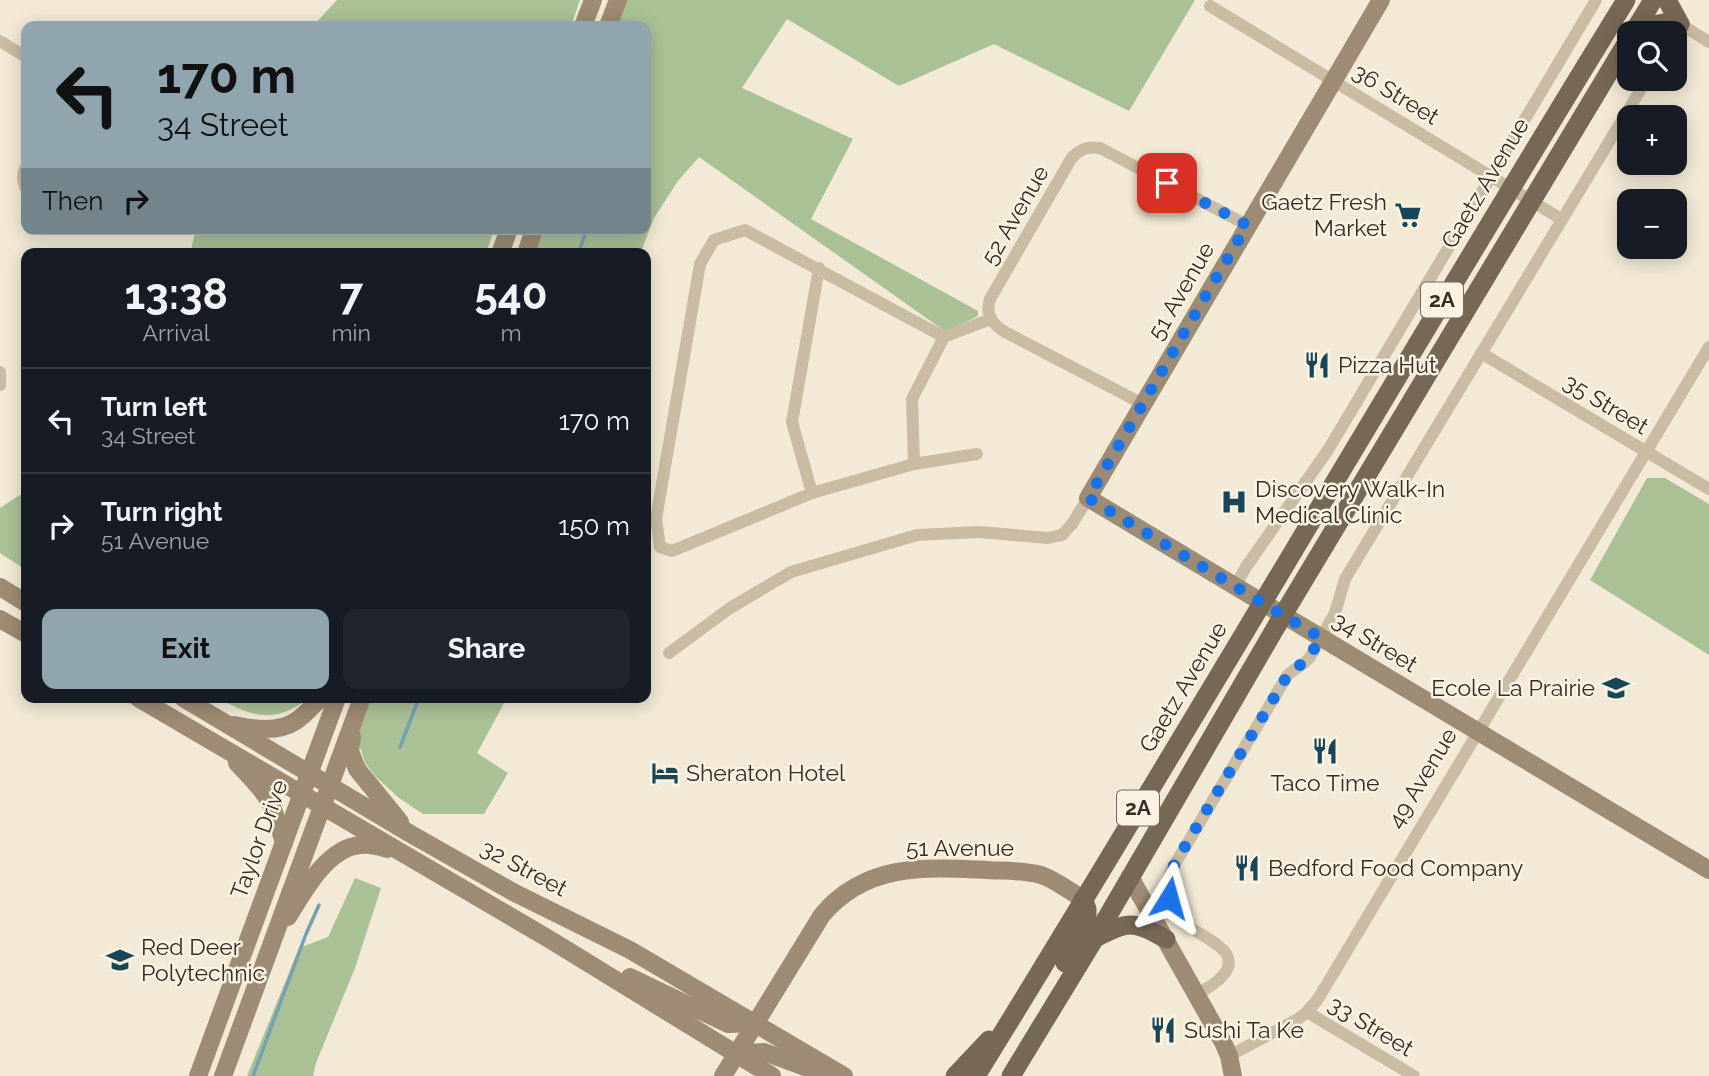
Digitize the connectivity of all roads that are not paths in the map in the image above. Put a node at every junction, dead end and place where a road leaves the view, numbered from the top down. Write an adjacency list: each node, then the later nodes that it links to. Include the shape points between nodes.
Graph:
1 (593, 0): 9 (main road)
2 (618, 0): 10 (main road)
3 (1381, 0): 18 (main road, 51 Avenue)
4 (1596, 0): 20 (street)
5 (1626, 0): 21 (main road, Gaetz Avenue / 2A)
6 (1653, 0): 11 (main road, 2A)
7 (1667, 0): 12 (main road)
8 (1209, 6): 18 (street, 36 Street)
9 (585, 21)
10 (610, 21)
11 (1641, 21)
12 (1674, 21)
13 (1687, 33): 15 (street)
14 (0, 41): 16 (street)
15 (1709, 42)
16 (21, 54)
17 (1617, 60): 22 (main road, 2A)
18 (1333, 80): 20 (street, 36 Street); 24 (main road, 51 Avenue)
19 (1640, 91): 23 (street)
20 (1491, 176): 21 (street, 36 Street); 39 (street, via 1328,450)
21 (1510, 188): 22 (street, 36 Street); 42 (main road, Gaetz Avenue / 2A)
22 (1531, 200): 23 (street, 36 Street); 43 (main road, 2A)
23 (1561, 219): 29 (street)
24 (1247, 225): 26 (street, 52 Avenue, via 1097,148 1081,150 1071,159 990,299); 32 (main road, 51 Avenue)
25 (819, 268): 27 (street); 37 (street, via 792,422); 37 (street, via 745,230 714,240 701,264 684,358 656,519 660,547 672,551)
26 (991, 319): 27 (street); 32 (street, via 1005,331)
27 (944, 337): 35 (street, via 912,400)
28 (1709, 347): 33 (street, 49 Avenue)
29 (1481, 353): 33 (street, 35 Street); 46 (street, via 1345,579 1337,608)
30 (0, 372): 31 (street)
31 (0, 385)
32 (1143, 404): 38 (main road, 51 Avenue)
33 (1646, 452): 36 (street, 35 Street); 55 (street, 49 Avenue)
34 (977, 454): 35 (street)
35 (914, 464): 37 (street)
36 (1709, 489)
37 (812, 493)
38 (1088, 498): 39 (main road, 34 Street); 47 (street, via 1062,534 1048,538 979,532 917,535 791,572 730,608)
39 (1235, 586): 42 (main road, 34 Street)
40 (0, 587): 41 (main road)
41 (21, 600)
42 (1263, 603): 43 (main road, 34 Street); 54 (main road, Gaetz Avenue / 2A)
43 (1283, 615): 46 (main road, 34 Street); 65 (main road, 2A)
44 (0, 619): 45 (main road)
45 (21, 631)
46 (1321, 638): 55 (main road, 34 Street); 71 (street, via 1307,660 1287,676 1169,876 1175,914 1223,949 1228,960 1221,978)
47 (669, 653)
48 (147, 703): 56 (main road, 32 Street)
49 (191, 703): 53 (main road, 32 Street)
50 (316, 703): 53 (main road, via 297,721 277,729)
51 (335, 703): 57 (main road, Taylor Drive)
52 (359, 706): 58 (main road, Taylor Drive); 61 (main road, via 350,751 353,760)
53 (222, 722): 57 (main road, 32 Street)
54 (1189, 724): 65 (main road, via 1178,768 1134,845); 66 (main road, Gaetz Avenue / 2A)
55 (1478, 732): 64 (main road, 34 Street); 72 (street, 49 Avenue)
56 (223, 747): 59 (main road, 32 Street); 62 (main road, via 265,794)
57 (310, 774): 58 (main road, 32 Street); 59 (main road, Taylor Drive)
58 (329, 786): 60 (main road, Taylor Drive); 61 (main road, 32 Street)
59 (303, 794): 60 (main road, 32 Street); 62 (main road, Taylor Drive)
60 (321, 806): 63 (main road, 32 Street); 70 (main road, Taylor Drive)
61 (409, 833): 74 (main road, 32 Street, via 630,950)
62 (284, 843): 78 (main road, Taylor Drive)
63 (399, 851): 68 (main road, 32 Street); 70 (main road, via 371,845 340,850 313,877)
64 (1709, 870)
65 (1130, 877): 67 (main road, 2A); 69 (main road)
66 (1083, 899): 73 (main road, Gaetz Avenue / 2A); 74 (main road, 51 Avenue, via 1031,873 913,869 875,877 851,889 822,915); 75 (main road, via 1087,922 1053,985 1043,1010)
67 (1094, 938): 69 (main road, via 1133,924); 75 (main road, 2A)
68 (549, 939): 74 (main road, via 728,1024); 76 (main road, 32 Street)
69 (1166, 939): 71 (main road)
70 (270, 946): 79 (main road, Taylor Drive)
71 (1196, 993): 77 (main road)
72 (1307, 1012): 77 (street, 49 Avenue); 88 (street, 33 Street)
73 (1014, 1014): 84 (main road); 85 (main road, Gaetz Avenue / 2A)
74 (756, 1023): 76 (main road, 51 Avenue); 83 (main road, 32 Street)
75 (1044, 1023): 86 (main road, 2A)
76 (736, 1054): 80 (main road, 51 Avenue); 81 (main road, 32 Street); 82 (main road, via 764,1052)
77 (1229, 1056): 87 (main road)
78 (198, 1076)
79 (223, 1076)
80 (723, 1076)
81 (772, 1076)
82 (830, 1076)
83 (844, 1076)
84 (955, 1076)
85 (976, 1076)
86 (1011, 1076)
87 (1233, 1076)
88 (1414, 1076)

